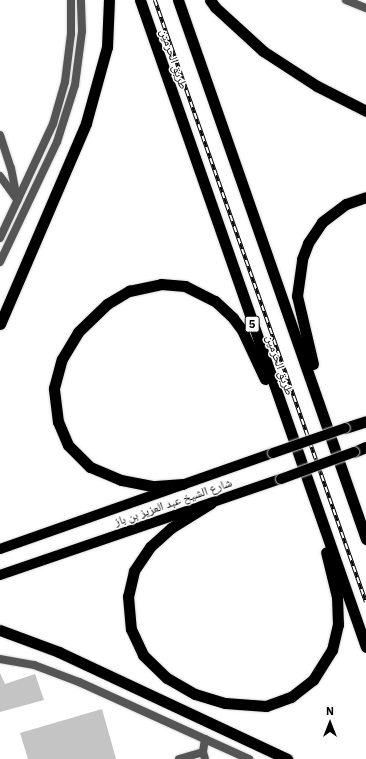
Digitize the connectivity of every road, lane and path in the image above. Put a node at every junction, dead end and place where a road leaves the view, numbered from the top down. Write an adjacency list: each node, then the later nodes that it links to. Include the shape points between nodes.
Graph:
1 (71, 0): 13 (street, via 71,34 65,82 53,124)
2 (81, 0): 15 (street, via 82,31 75,85 57,142)
3 (109, 0): 16 (highway, via 107,47 86,123)
4 (140, 0): 20 (highway, طريق الحرمين / 5)
5 (178, 0): 17 (highway, طريق الحرمين)
6 (210, 0): 9 (highway, via 263,51 317,86)
7 (346, 0): 8 (street)
8 (366, 8)
9 (366, 111)
10 (0, 135): 13 (street, via 11,168)
11 (0, 176): 13 (street)
12 (366, 197): 17 (highway, via 346,204 322,222 308,243 299,268 297,296)
13 (17, 200): 14 (street)
14 (0, 238)
15 (0, 262)
16 (0, 324)
17 (326, 420): 23 (highway, طريق الحرمين)
18 (366, 421): 19 (highway)
19 (345, 428): 25 (main road, شارع الشيخ عبد العزيز بن باز, bridge)
20 (290, 434): 24 (highway, طريق الحرمين / 5); 25 (highway, via 242,330 222,306 200,292 178,285 153,285 129,291 92,316 66,349 54,388 58,422 73,451 100,472 141,485)
21 (366, 447): 22 (highway)
22 (354, 452): 26 (main road, شارع الشيخ عبد العزيز بن باز, bridge)
23 (344, 474): 27 (highway); 28 (highway, طريق الحرمين)
24 (309, 482): 26 (highway, via 337,596 337,633 328,658 313,680 291,697 266,706 225,703 186,690 150,663 138,647 131,629 128,612 129,588 144,554 164,533); 32 (highway, طريق الحرمين / 5)
25 (183, 484): 29 (main road, شارع الشيخ عبد العزيز بن باز)
26 (211, 503): 30 (main road, شارع الشيخ عبد العزيز بن باز)
27 (366, 519)
28 (366, 539)
29 (0, 549)
30 (0, 575)
31 (0, 630): 38 (highway, via 59,652)
32 (366, 647)
33 (0, 659): 34 (street, via 23,662 51,671)
34 (205, 739): 35 (street); 37 (street)
35 (204, 755): 36 (street)
36 (179, 759)
37 (249, 759)
38 (287, 759)

